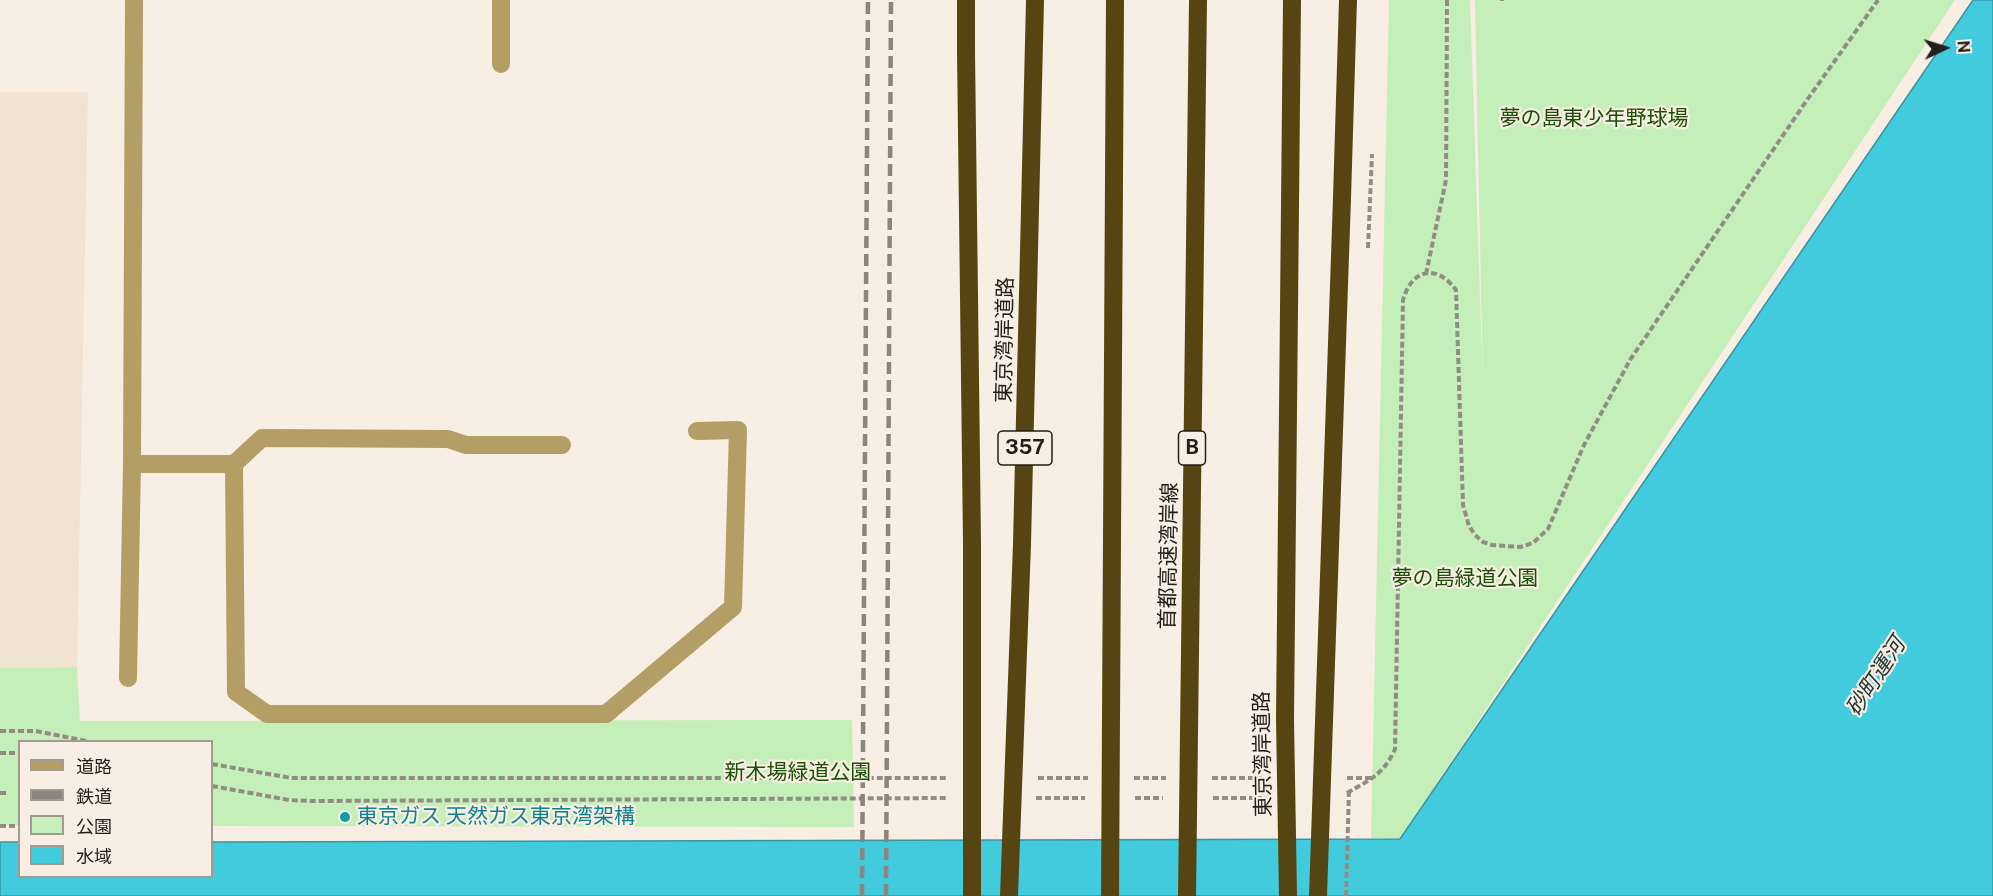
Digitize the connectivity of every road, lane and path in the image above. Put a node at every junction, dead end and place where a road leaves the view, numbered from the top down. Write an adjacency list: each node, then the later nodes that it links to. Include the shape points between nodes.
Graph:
1 (134, 0): 15 (street)
2 (501, 0): 11 (street)
3 (966, 0): 45 (highway, 357, bridge)
4 (1035, 0): 46 (highway, 東京湾岸道路 / 357, bridge)
5 (1115, 0): 47 (highway, bridge)
6 (1198, 0): 48 (highway, 首都高速湾岸線 / B, bridge)
7 (1292, 0): 49 (highway, 東京湾岸道路, bridge, via 1285,719)
8 (1348, 0): 50 (highway, bridge)
9 (1448, 0): 12 (path, via 1446,180)
10 (1878, 0): 12 (path, via 1630,360 1584,445 1548,529 1533,543 1503,547 1483,542 1469,526 1465,515 1456,290 1441,275)
11 (501, 64)
12 (1426, 273): 31 (path, via 1414,278 1403,300 1397,736 1390,760)
13 (697, 431): 16 (street, via 738,430 733,607 606,714 267,714 236,692)
14 (562, 445): 16 (street, via 466,445 448,439 262,438)
15 (132, 464): 16 (street); 17 (street)
16 (234, 464)
17 (128, 678)
18 (0, 731): 19 (path, via 36,731)
19 (86, 740)
20 (0, 753): 21 (path)
21 (18, 753)
22 (213, 764): 23 (path, via 291,778)
23 (947, 778)
24 (1030, 778): 25 (path)
25 (1089, 778)
26 (1125, 778): 27 (path)
27 (1172, 778)
28 (1208, 778): 29 (path)
29 (1267, 778)
30 (1338, 778): 31 (path)
31 (1374, 778): 42 (path)
32 (213, 786): 35 (path, via 311,801)
33 (0, 793): 34 (path)
34 (8, 793)
35 (948, 798)
36 (1031, 798): 37 (path)
37 (1090, 798)
38 (1125, 798): 39 (path)
39 (1172, 798)
40 (1208, 798): 41 (path)
41 (1267, 798)
42 (1338, 798)
43 (0, 826): 44 (path)
44 (18, 826)
45 (972, 896)
46 (1009, 896)
47 (1110, 896)
48 (1187, 896)
49 (1288, 896)
50 (1318, 896)

